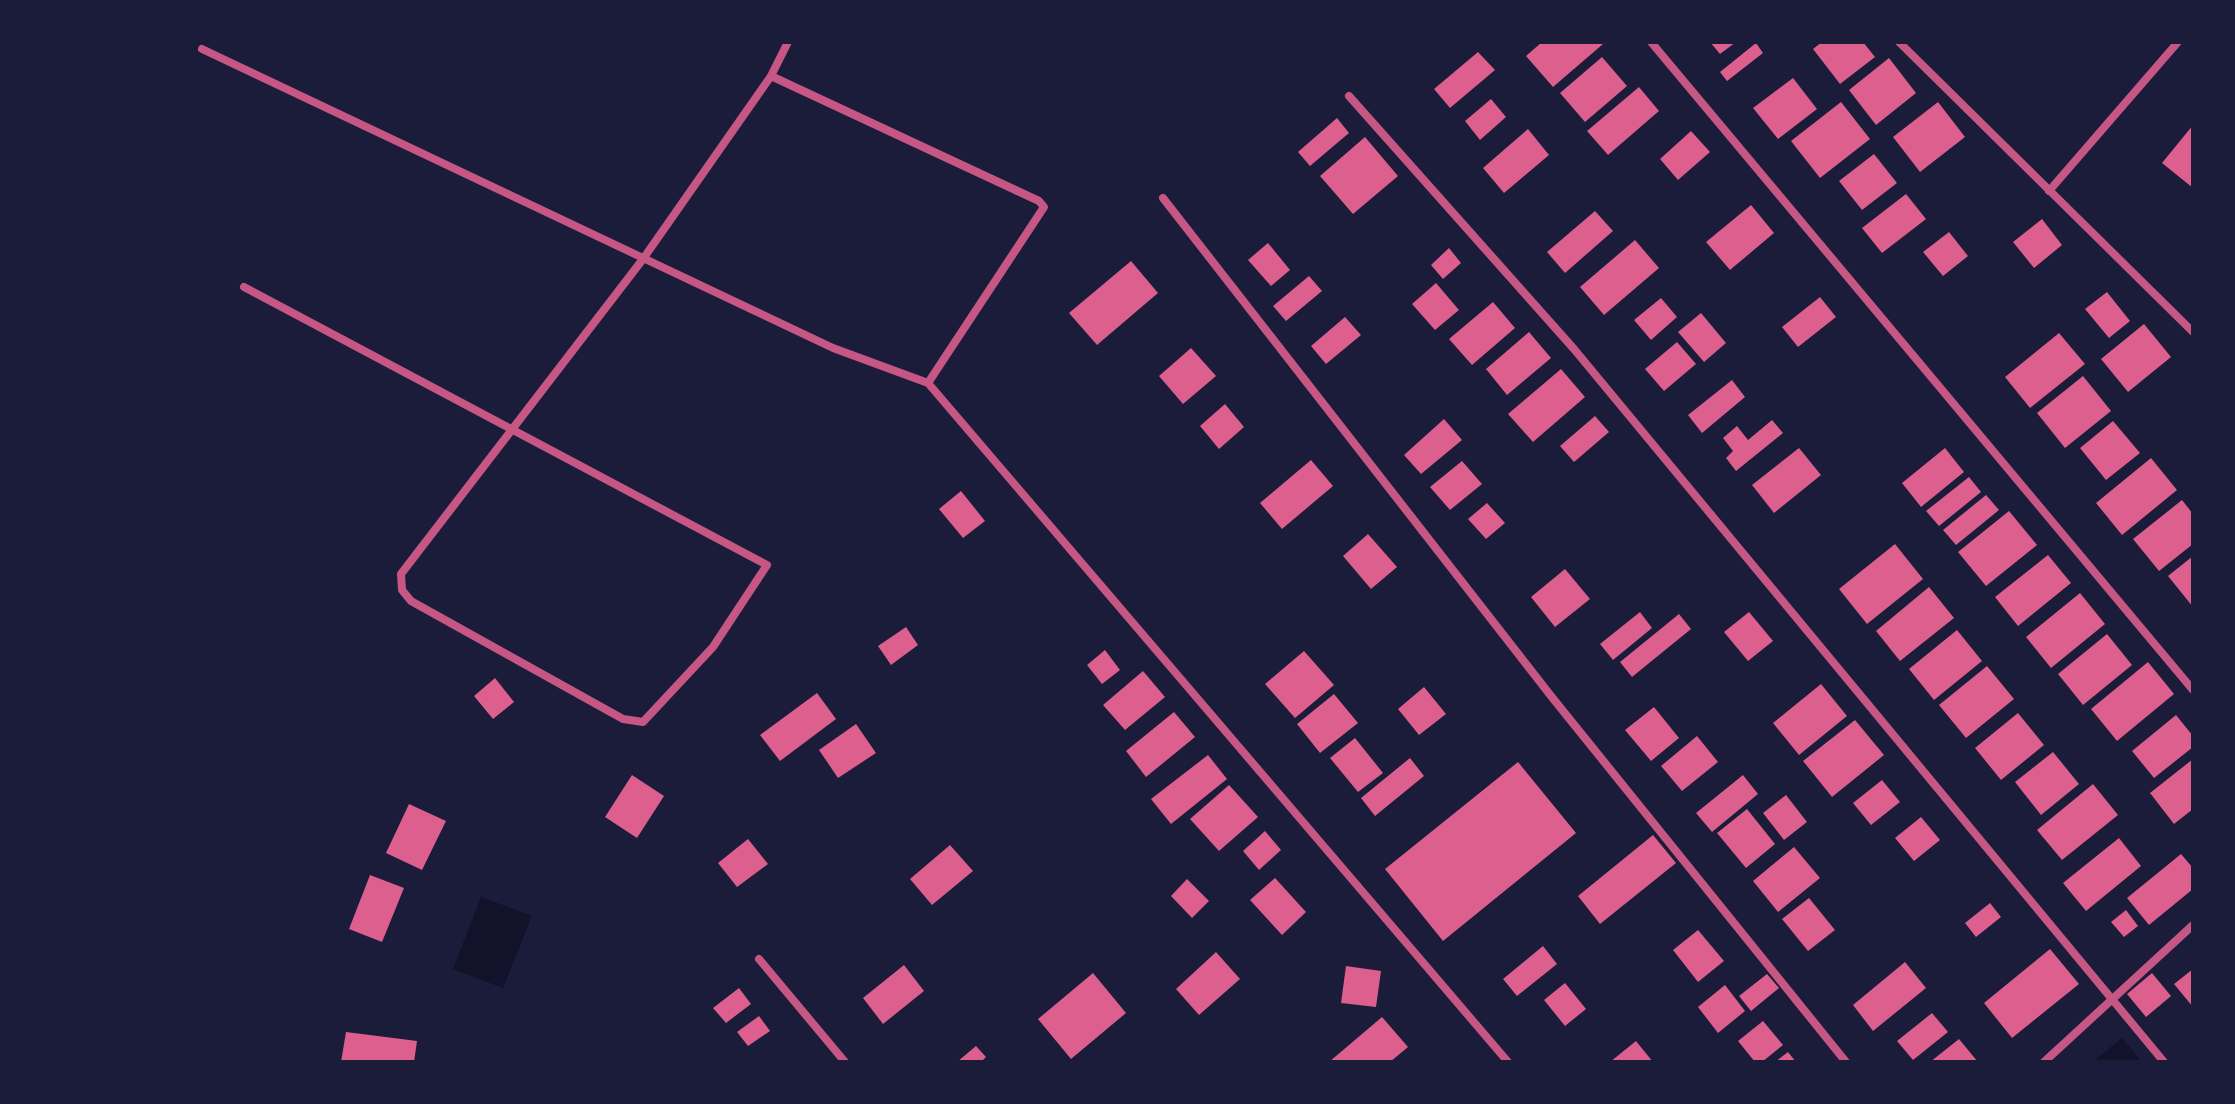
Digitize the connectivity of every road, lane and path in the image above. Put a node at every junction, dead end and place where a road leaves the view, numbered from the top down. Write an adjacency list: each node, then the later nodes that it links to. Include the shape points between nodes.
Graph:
1 (788, 42): 6 (street)
2 (1651, 42): 15 (street)
3 (1899, 42): 8 (street)
4 (2178, 42): 8 (street)
5 (202, 49): 10 (street)
6 (771, 76): 10 (street); 13 (street, via 1044,207)
7 (1349, 96): 18 (street, via 1574,349)
8 (2049, 191): 12 (street)
9 (1163, 198): 21 (street, via 1541,683)
10 (643, 259): 13 (street, via 833,348); 14 (street)
11 (244, 287): 14 (street)
12 (2193, 332)
13 (928, 383): 20 (street)
14 (512, 429): 14 (street, via 767,565 713,647 643,722 623,719 411,601 402,590 401,574 407,565)
15 (2193, 690)
16 (2193, 925): 18 (street)
17 (759, 959): 19 (street)
18 (2113, 999): 22 (street); 23 (street)
19 (845, 1062)
20 (1508, 1062)
21 (1846, 1062)
22 (2044, 1062)
23 (2164, 1062)

